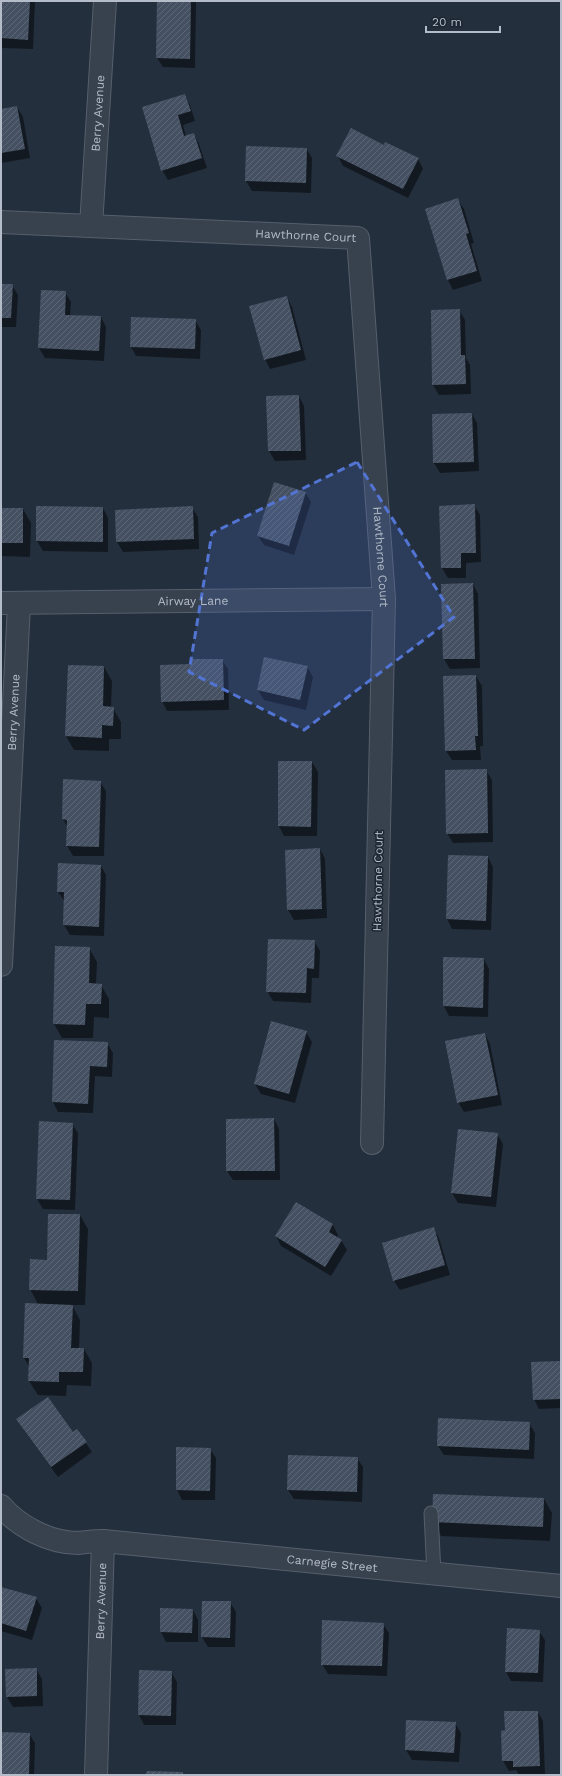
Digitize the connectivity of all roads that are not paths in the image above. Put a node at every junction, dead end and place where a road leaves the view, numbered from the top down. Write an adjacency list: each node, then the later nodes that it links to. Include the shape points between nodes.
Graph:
1 (105, 1): 3 (street, Berry Avenue)
2 (1, 222): 3 (street)
3 (91, 226): 4 (street, Hawthorne Court, via 358,238)
4 (384, 599): 5 (street, Airway Lane); 7 (street, Hawthorne Court)
5 (10, 604): 6 (street, Berry Avenue)
6 (1, 964)
7 (372, 1143)
8 (1, 1506): 10 (street, via 26,1527 50,1538 77,1543)
9 (430, 1513): 11 (lane)
10 (103, 1541): 11 (street, Carnegie Street); 13 (street, Berry Avenue)
11 (434, 1574): 12 (street, Carnegie Street)
12 (561, 1586)
13 (96, 1775)

